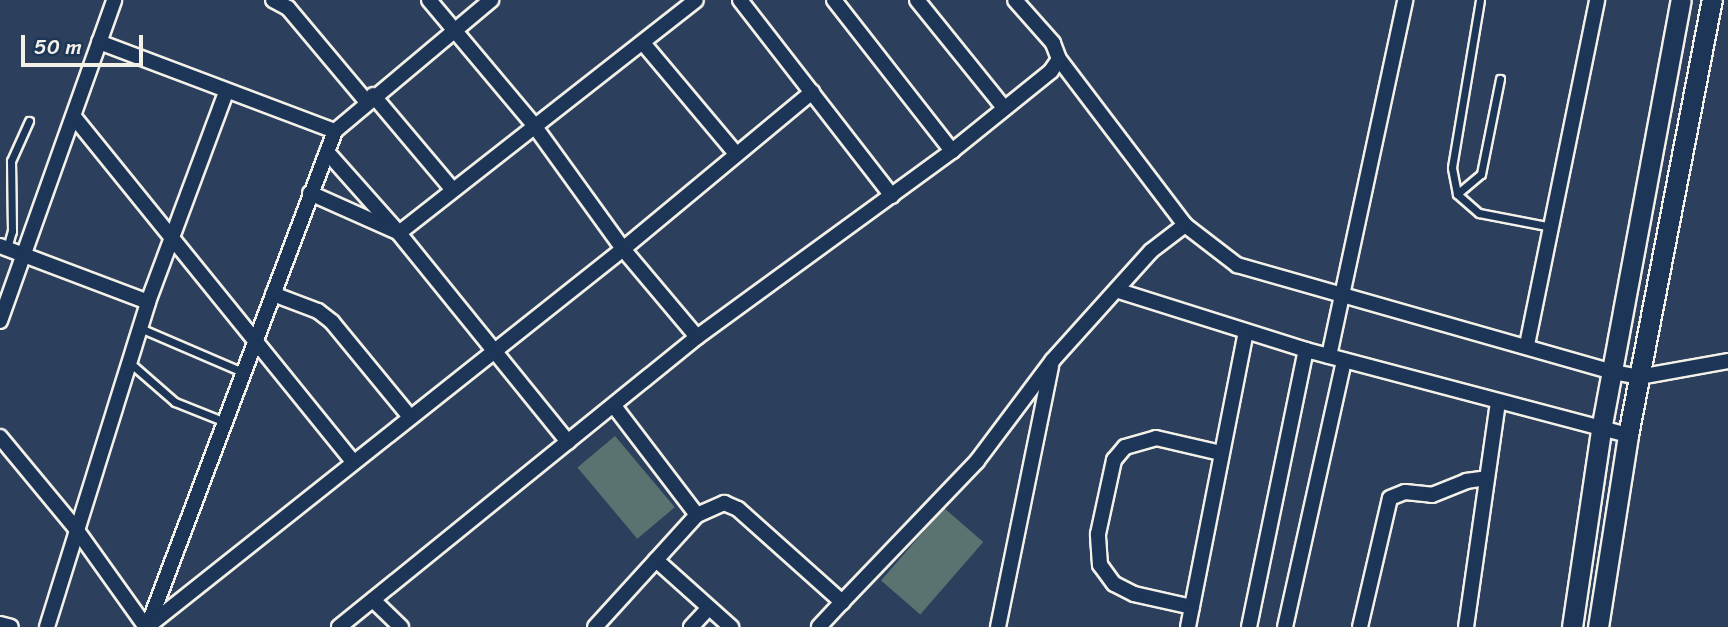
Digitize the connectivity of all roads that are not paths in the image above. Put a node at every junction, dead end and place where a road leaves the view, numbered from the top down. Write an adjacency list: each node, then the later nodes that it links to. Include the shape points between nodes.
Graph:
1 (114, 0): 16 (street)
2 (274, 0): 22 (street, via 288,8)
3 (429, 0): 15 (street)
4 (491, 0): 15 (street)
5 (696, 0): 17 (street)
6 (740, 0): 21 (street)
7 (834, 0): 28 (street)
8 (917, 0): 23 (street)
9 (1015, 0): 18 (street, via 1053,43)
10 (1405, 0): 44 (street)
11 (1480, 0): 33 (lane, via 1452,168)
12 (1597, 0): 36 (street)
13 (1681, 0): 59 (main road)
14 (1712, 0): 61 (main road)
15 (456, 30): 22 (street); 26 (street)
16 (99, 42): 20 (street); 24 (street)
17 (643, 43): 26 (street); 30 (street)
18 (1059, 59): 23 (street); 35 (street)
19 (1500, 79): 33 (lane, via 1481,174)
20 (226, 92): 27 (street); 38 (street)
21 (812, 92): 30 (street); 34 (street)
22 (369, 98): 27 (street); 31 (street)
23 (1004, 108): 28 (street)
24 (74, 117): 38 (street); 41 (street)
25 (29, 121): 39 (lane, via 11,161 12,231)
26 (533, 124): 31 (street); 40 (street)
27 (335, 131): 29 (street)
28 (951, 151): 34 (street)
29 (327, 152): 32 (street); 37 (street)
30 (736, 154): 40 (street)
31 (453, 190): 37 (street)
32 (310, 193): 37 (street); 43 (street)
33 (1457, 194): 36 (lane, via 1479,213)
34 (892, 196): 49 (street)
35 (1185, 225): 42 (street, via 1151,251); 44 (street, via 1237,265 1294,284)
36 (1552, 227): 51 (street)
37 (399, 233): 52 (street)
38 (172, 236): 45 (street); 50 (street)
39 (3, 248): 41 (street)
40 (623, 249): 49 (street); 52 (street)
41 (23, 254): 45 (street); 46 (street)
42 (1119, 291): 48 (street); 57 (street)
43 (273, 294): 50 (street); 64 (street, via 332,322)
44 (1345, 294): 51 (street); 54 (street)
45 (148, 302): 47 (street)
46 (0, 321)
47 (140, 328): 56 (street); 60 (lane)
48 (1247, 332): 53 (street); 70 (street)
49 (697, 337): 63 (street)
50 (257, 345): 60 (street); 71 (street)
51 (1527, 345): 59 (street)
52 (494, 350): 64 (street); 69 (street)
53 (1306, 350): 54 (street); 92 (street)
54 (1329, 356): 55 (street)
55 (1344, 360): 62 (street); 93 (street)
56 (129, 361): 65 (lane, via 175,402); 74 (street)
57 (1052, 361): 77 (street, via 977,461); 90 (street)
58 (1728, 361): 61 (street)
59 (1612, 372): 61 (street); 66 (main road)
60 (245, 374): 65 (street)
61 (1639, 377): 67 (main road)
62 (1498, 402): 66 (street); 72 (street)
63 (614, 406): 69 (street); 73 (street)
64 (410, 417): 71 (street)
65 (228, 423): 83 (street)
66 (1601, 429): 67 (street); 96 (main road)
67 (1628, 435): 97 (main road)
68 (0, 437): 74 (street)
69 (568, 442): 76 (street)
70 (1221, 453): 78 (street); 78 (street, via 1156,438 1125,447 1114,460 1098,534 1100,565 1114,584 1134,594)
71 (353, 462): 83 (street)
72 (1487, 478): 94 (street, via 1432,495 1405,492 1390,498); 95 (street)
73 (697, 515): 75 (street); 77 (street, via 724,503 738,509)
74 (76, 528): 82 (street); 83 (street)
75 (656, 560): 79 (street); 86 (street)
76 (373, 600): 84 (street); 85 (street)
77 (842, 602): 89 (street)
78 (1192, 607): 91 (street)
79 (709, 608): 87 (street); 88 (street)
80 (0, 624): 81 (street)
81 (11, 627)
82 (47, 627)
83 (147, 627)
84 (339, 627)
85 (401, 627)
86 (595, 627)
87 (691, 627)
88 (731, 627)
89 (819, 627)
90 (998, 627)
91 (1188, 627)
92 (1249, 627)
93 (1285, 627)
94 (1360, 627)
95 (1466, 627)
96 (1572, 627)
97 (1598, 627)

